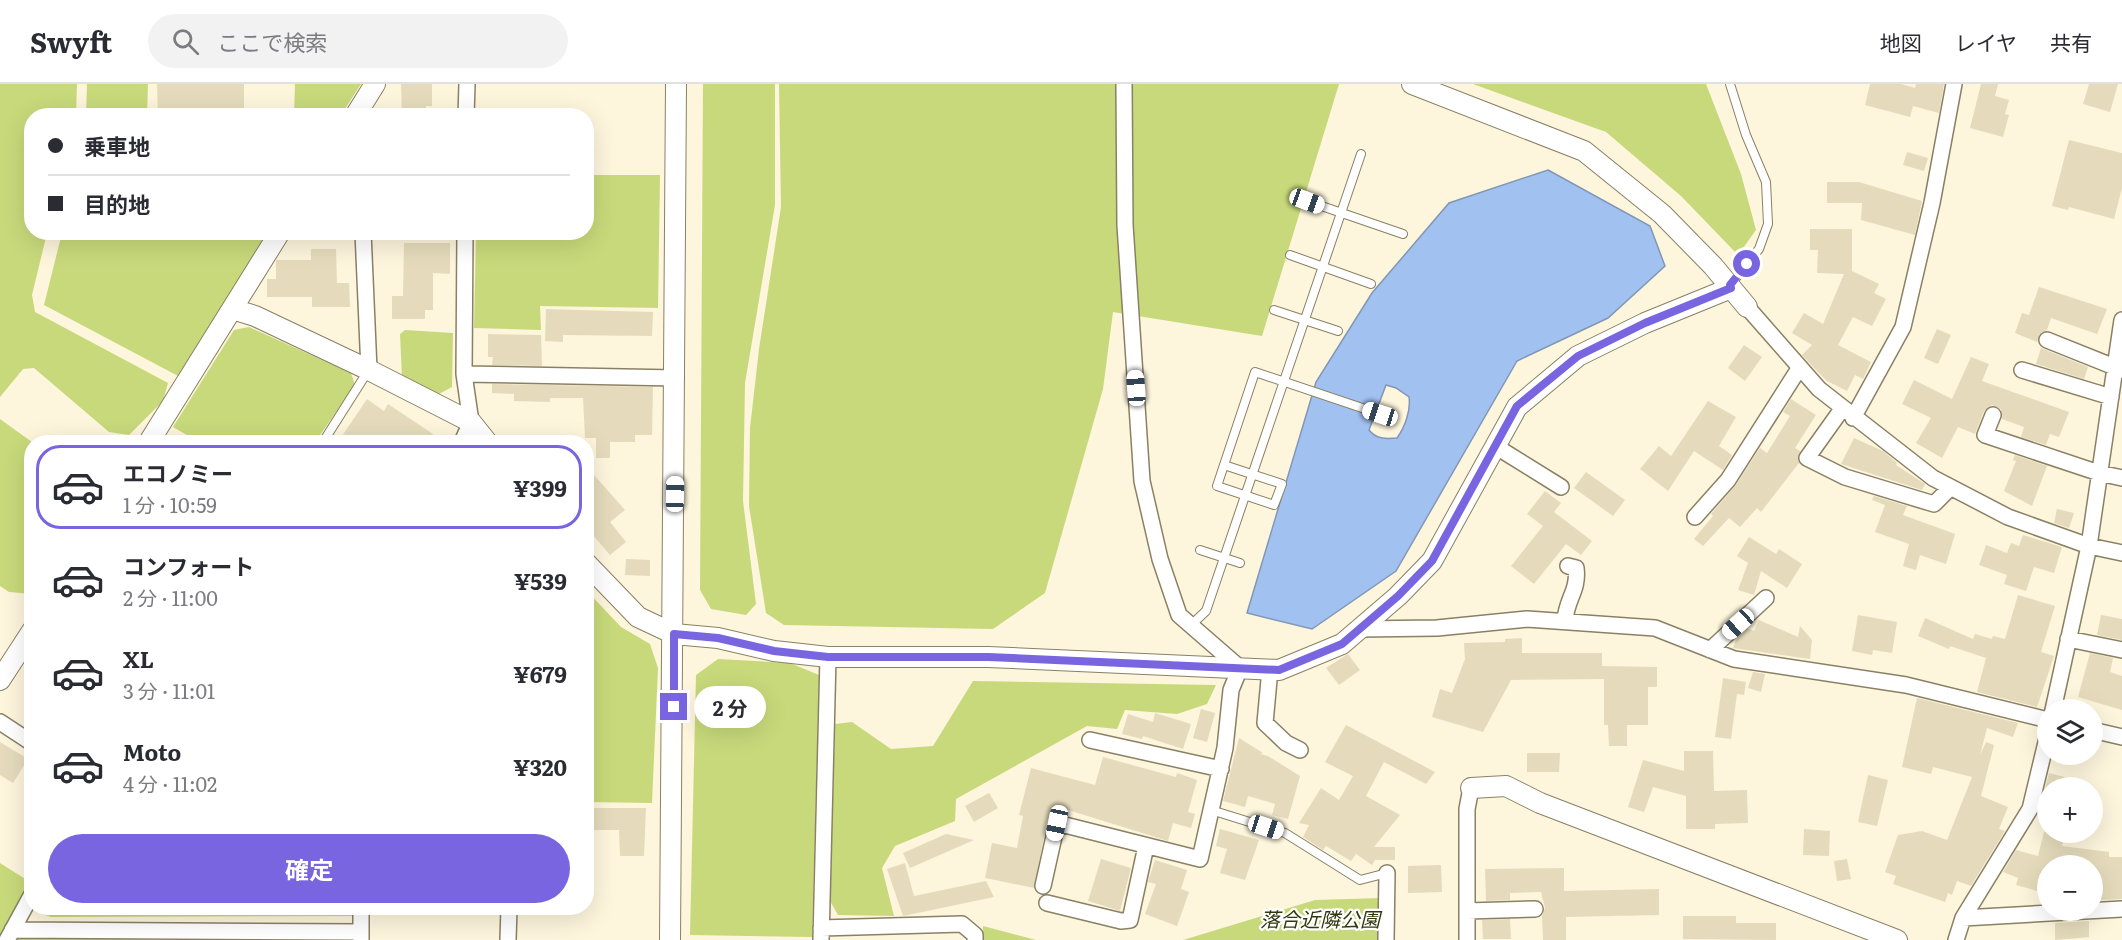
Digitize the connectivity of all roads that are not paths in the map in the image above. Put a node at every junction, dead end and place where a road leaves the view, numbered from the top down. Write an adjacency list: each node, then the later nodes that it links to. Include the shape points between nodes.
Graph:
1 (375, 84): 8 (street)
2 (467, 84): 9 (street)
3 (676, 84): 33 (street)
4 (1124, 84): 62 (street, via 1125,225 1142,481 1160,559 1179,615)
5 (1412, 84): 20 (street, via 1584,150 1662,214)
6 (1730, 84): 20 (lane, via 1766,182 1768,224 1759,249)
7 (1954, 84): 36 (street, via 1903,327)
8 (360, 108)
9 (466, 108)
10 (1361, 154): 12 (lane)
11 (1307, 201): 12 (lane)
12 (1341, 213): 13 (lane); 18 (lane)
13 (1403, 234)
14 (275, 240): 22 (street)
15 (363, 240): 30 (street)
16 (465, 240): 32 (street)
17 (1290, 255): 18 (lane)
18 (1322, 267): 19 (lane); 25 (lane)
19 (1371, 284)
20 (1730, 286): 21 (street); 44 (street, via 1578,356 1517,406)
21 (1747, 307): 28 (street)
22 (232, 309): 30 (street); 40 (street)
23 (1274, 310): 25 (lane)
24 (2122, 320): 29 (street)
25 (1304, 321): 26 (lane); 34 (lane)
26 (1338, 331)
27 (2047, 340): 29 (street)
28 (1800, 368): 36 (street); 52 (street, via 1728,480)
29 (2119, 369): 35 (street)
30 (369, 370): 39 (street); 41 (lane)
31 (2022, 370): 35 (street)
32 (464, 374): 33 (street); 39 (street)
33 (676, 378): 64 (street)
34 (1283, 381): 37 (lane); 45 (lane, via 1255,372); 47 (lane)
35 (2111, 397): 46 (street)
36 (1848, 413): 50 (street); 50 (street, via 1807,458 1845,477 1934,504)
37 (1380, 414)
38 (1993, 415): 46 (street, via 1985,435)
39 (471, 422): 42 (street); 43 (street)
40 (153, 435)
41 (327, 435)
42 (465, 435)
43 (481, 435)
44 (1495, 446): 49 (street); 63 (street, via 1432,561)
45 (1224, 465): 47 (lane); 51 (lane, via 1217,486)
46 (2099, 473): 48 (street); 53 (street)
47 (1252, 474): 51 (lane); 51 (lane, via 1282,484 1274,505)
48 (2122, 478)
49 (1561, 486)
50 (1950, 488): 53 (street, via 2008,516)
51 (1245, 495): 56 (lane)
52 (1695, 518)
53 (2089, 546): 55 (street); 65 (street)
54 (1200, 550): 56 (lane)
55 (2122, 553)
56 (1224, 558): 57 (lane); 62 (lane, via 1206,611)
57 (1240, 563)
58 (1568, 566): 61 (street, via 1576,568 1578,586 1566,605)
59 (594, 571): 64 (street, via 638,617)
60 (1766, 598): 67 (street)
61 (1565, 621): 63 (street); 67 (street, via 1655,628)
62 (1191, 625): 70 (street)
63 (1359, 629): 71 (street, via 1342,644 1279,670)
64 (674, 634): 69 (street); 100 (street)
65 (2068, 639): 68 (street); 73 (street)
66 (24, 644): 72 (street)
67 (1710, 650): 74 (street, via 1734,659 1906,685)
68 (2122, 650)
69 (828, 657): 70 (street, via 988,657); 96 (street)
70 (1240, 668): 71 (street); 82 (street, via 1231,690)
71 (1270, 669): 80 (street, via 1265,723 1286,743)
72 (0, 681)
73 (2055, 699)
74 (2037, 717)
75 (0, 722): 78 (street)
76 (2103, 733): 77 (street)
77 (2122, 737)
78 (24, 738)
79 (1090, 740): 82 (street)
80 (1300, 750)
81 (2041, 765): 95 (street, via 2030,809)
82 (1221, 769): 84 (street)
83 (1471, 788): 92 (street, via 1467,808); 104 (street, via 1506,786 1540,803)
84 (1210, 809): 85 (street, via 1200,860); 86 (lane, via 1285,833 1360,880)
85 (1146, 846): 87 (street, via 1057,823); 88 (street, via 1130,920)
86 (1387, 873): 102 (street)
87 (1043, 886)
88 (1047, 903)
89 (24, 908): 97 (street)
90 (1535, 909): 92 (street)
91 (2122, 909): 95 (street)
92 (1467, 911): 103 (street)
93 (361, 915): 98 (street)
94 (509, 915): 99 (street)
95 (1962, 918): 105 (street)
96 (821, 934): 101 (street, via 962,924 975,934)
97 (9, 935): 98 (street)
98 (361, 936)
99 (508, 940)
100 (670, 940)
101 (975, 940)
102 (1386, 940)
103 (1467, 940)
104 (1897, 940)
105 (1956, 940)

